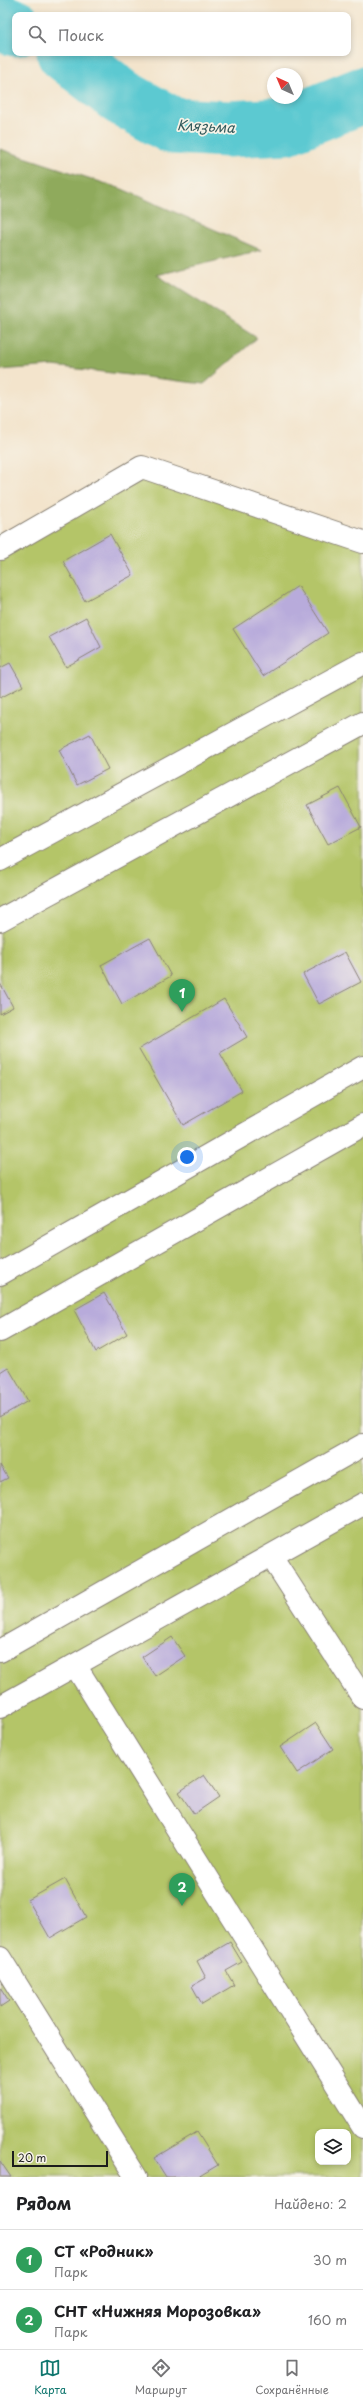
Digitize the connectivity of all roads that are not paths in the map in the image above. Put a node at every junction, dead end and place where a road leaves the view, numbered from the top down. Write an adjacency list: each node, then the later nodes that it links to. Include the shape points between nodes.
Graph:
1 (363, 542): 2 (lane, via 142,467)
2 (0, 550)
3 (363, 663): 5 (lane)
4 (363, 723): 6 (lane)
5 (0, 860)
6 (0, 920)
7 (363, 1067): 9 (lane)
8 (363, 1125): 10 (lane)
9 (0, 1274)
10 (0, 1331)
11 (363, 1445): 14 (lane)
12 (363, 1504): 13 (lane)
13 (271, 1556): 15 (lane); 16 (lane)
14 (0, 1651)
15 (75, 1665): 17 (lane); 19 (lane)
16 (363, 1698)
17 (0, 1707)
18 (0, 1958): 20 (lane)
19 (363, 2127)
20 (136, 2177)

